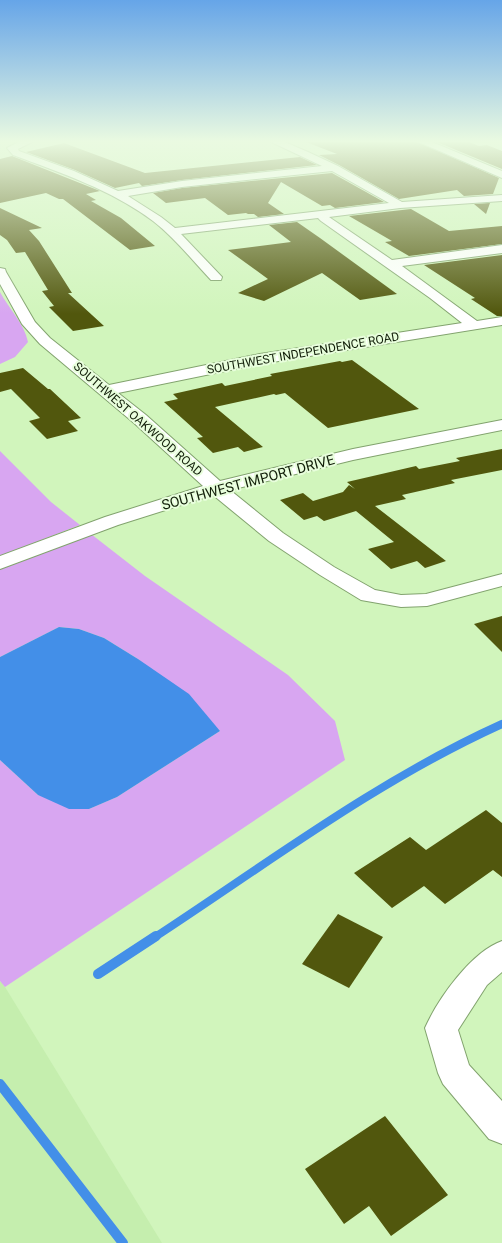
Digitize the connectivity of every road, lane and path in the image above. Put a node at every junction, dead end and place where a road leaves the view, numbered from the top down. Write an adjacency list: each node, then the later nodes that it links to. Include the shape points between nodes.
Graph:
1 (124, 198): 6 (street)
2 (388, 198): 4 (street)
3 (502, 198): 4 (street)
4 (400, 205): 5 (street)
5 (322, 215): 6 (street); 8 (street)
6 (172, 232): 10 (street)
7 (502, 249): 8 (street)
8 (390, 264): 12 (street)
9 (0, 272): 13 (street, SOUTHWEST OAKWOOD ROAD, via 30,324 45,341)
10 (216, 277)
11 (502, 321): 12 (street, SOUTHWEST INDEPENDENCE ROAD)
12 (474, 325): 13 (street, SOUTHWEST INDEPENDENCE ROAD, via 260,359)
13 (105, 390): 15 (street, SOUTHWEST OAKWOOD ROAD, via 140,418)
14 (502, 425): 15 (street, SOUTHWEST IMPORT DRIVE, via 389,446)
15 (216, 488): 16 (street, SOUTHWEST IMPORT DRIVE, via 110,520); 17 (street, SOUTHWEST OAKWOOD ROAD, via 276,538 369,595 402,601 427,600)
16 (0, 563)
17 (502, 580)
18 (502, 954): 19 (street, via 476,976 441,1028 455,1073)
19 (502, 1127)

